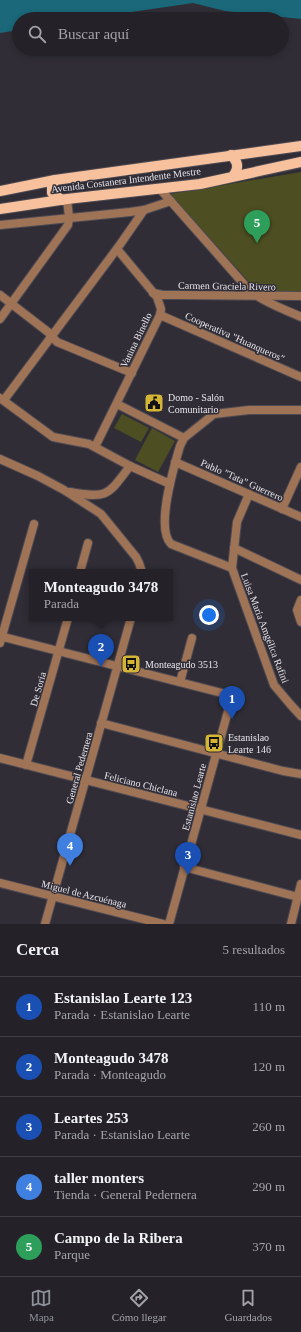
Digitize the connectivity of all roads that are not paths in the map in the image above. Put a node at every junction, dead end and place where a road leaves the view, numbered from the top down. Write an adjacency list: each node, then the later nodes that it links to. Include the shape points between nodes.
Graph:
1 (301, 146): 2 (main road, Avenida Costanera Intendente Mestre)
2 (231, 155): 4 (main road, via 238,167); 5 (main road, Avenida Costanera Intendente Mestre)
3 (301, 162): 4 (main road, Avenida Costanera Intendente Mestre)
4 (234, 176): 6 (main road, Avenida Costanera Intendente Mestre)
5 (55, 180): 7 (main road, Avenida Costanera Intendente Mestre); 8 (main road, via 52,184 52,193)
6 (160, 189): 8 (main road, Avenida Costanera Intendente Mestre); 9 (street)
7 (0, 191)
8 (64, 200): 10 (main road, Avenida Costanera Intendente Mestre); 13 (street)
9 (171, 201): 11 (street); 21 (street)
10 (0, 209)
11 (144, 210): 12 (street); 14 (street)
12 (130, 212): 13 (street); 14 (street, via 135,215)
13 (69, 217): 15 (street); 24 (street, via 66,228)
14 (137, 222): 17 (street)
15 (2, 224): 16 (street)
16 (0, 233)
17 (117, 249): 18 (street, Vanina Binello); 29 (street)
18 (153, 293): 20 (street, Carmen Graciela Rivero); 26 (street, Vanina Binello, via 159,301)
19 (0, 295): 24 (street)
20 (172, 295): 21 (street, Carmen Graciela Rivero); 26 (street, via 165,302)
21 (257, 296): 22 (street, Carmen Graciela Rivero); 25 (street)
22 (286, 296): 23 (street, Carmen Graciela Rivero); 25 (street, via 283,302)
23 (301, 296)
24 (11, 304): 28 (street); 29 (street)
25 (287, 310): 27 (street)
26 (161, 312): 30 (street, Vanina Binello); 31 (street, Cooperativa "Huanqueros")
27 (301, 316)
28 (0, 319)
29 (51, 336): 30 (street, via 62,345); 32 (street)
30 (132, 373): 33 (street, Vanina Binello)
31 (301, 377)
32 (2, 399): 36 (street, via 53,437)
33 (117, 404): 35 (street); 36 (street, Vanina Binello)
34 (301, 410): 35 (street, via 259,409 219,412)
35 (184, 438): 38 (street)
36 (95, 447): 39 (street)
37 (0, 459): 42 (street)
38 (176, 462): 41 (street); 43 (street, Pablo "Tata" Guerrero)
39 (130, 466): 41 (street); 42 (street, via 106,493 87,495)
40 (301, 467): 44 (street)
41 (170, 484): 49 (street, via 165,515 165,532 168,540 171,544)
42 (64, 490): 51 (street, via 101,514 136,557)
43 (249, 494): 44 (street, Pablo "Tata" Guerrero); 48 (street, Luisa María Amgélica Rafini, via 239,516)
44 (282, 509): 45 (street, Pablo "Tata" Guerrero)
45 (301, 517)
46 (34, 524): 58 (street)
47 (88, 543): 50 (street)
48 (234, 548): 49 (street, Luisa María Amgélica Rafini); 52 (street)
49 (232, 568): 62 (street, Luisa María Amgélica Rafini, via 274,685)
50 (81, 569)
51 (141, 569)
52 (301, 580)
53 (301, 600): 56 (street, via 297,610)
54 (67, 621): 59 (street, De Soria)
55 (130, 621): 60 (street, General Pedernera)
56 (301, 622)
57 (192, 638): 61 (street)
58 (1, 639): 59 (street)
59 (59, 652): 60 (street); 66 (street, De Soria)
60 (117, 666): 61 (street); 63 (street, General Pedernera)
61 (180, 682): 64 (street, Estanislao Learte, via 222,693 229,699 230,704)
62 (301, 716)
63 (102, 724): 64 (street); 68 (street, General Pedernera)
64 (216, 753): 67 (street); 69 (street, Estanislao Learte)
65 (0, 758): 66 (street, Feliciano Chiclana)
66 (26, 765): 68 (street, Feliciano Chiclana)
67 (301, 774)
68 (86, 780): 69 (street, Feliciano Chiclana); 74 (street, General Pedernera)
69 (201, 810): 70 (street, Feliciano Chiclana); 71 (street, Estanislao Learte)
70 (301, 835)
71 (184, 867): 75 (street); 78 (street, Estanislao Learte)
72 (0, 883): 74 (street, Miguel de Azcuénaga)
73 (301, 884): 75 (street)
74 (53, 896): 76 (street, General Pedernera); 77 (street, Miguel de Azcuénaga)
75 (298, 897): 79 (street)
76 (45, 924)
77 (163, 924)
78 (169, 924)
79 (291, 924)

